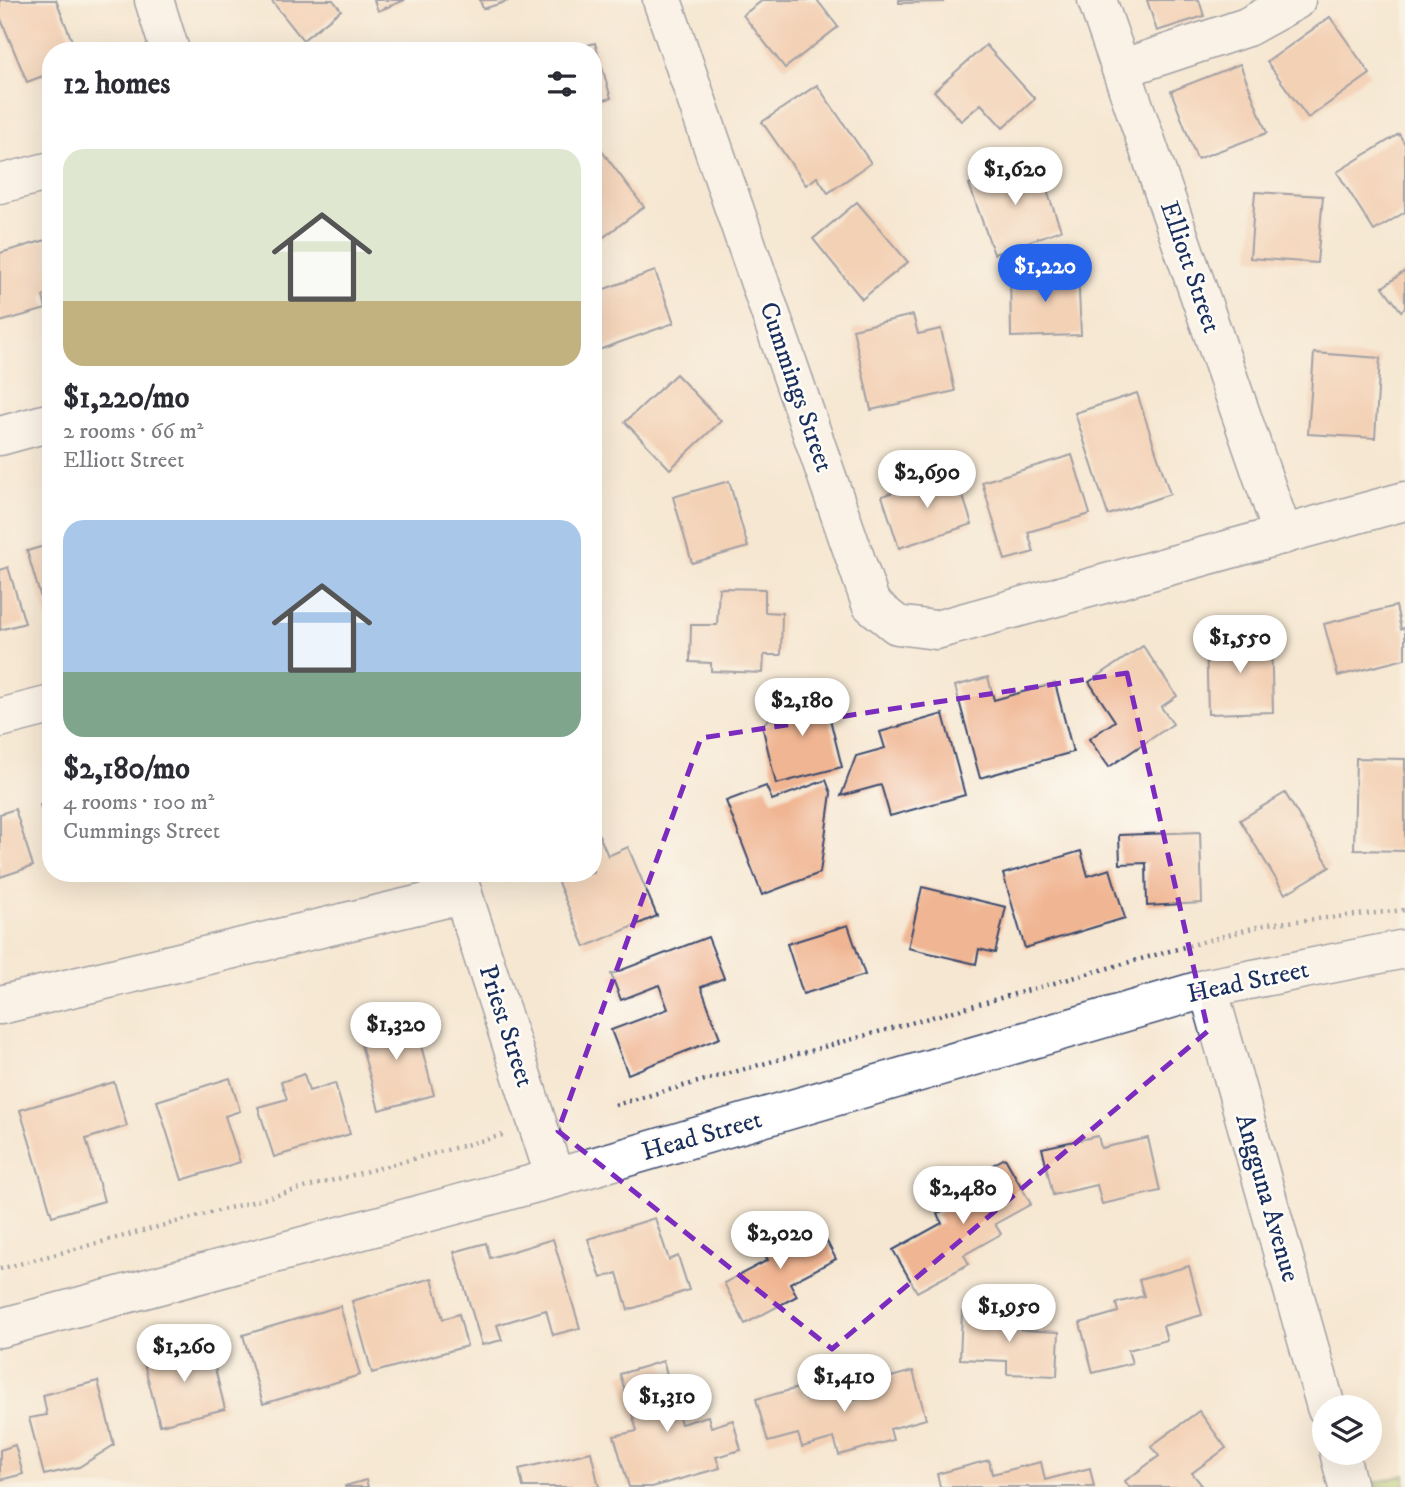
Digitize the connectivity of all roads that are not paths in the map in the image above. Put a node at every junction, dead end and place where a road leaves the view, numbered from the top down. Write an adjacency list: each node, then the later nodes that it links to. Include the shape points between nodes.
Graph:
1 (155, 0): 5 (street)
2 (662, 0): 12 (street, Cummings Street, via 872,604 897,625 936,630)
3 (1097, 0): 6 (street, Elliott Street)
4 (1296, 0): 6 (street, via 1247,27)
5 (167, 42)
6 (1121, 69): 12 (street, Elliott Street)
7 (42, 173): 8 (street)
8 (0, 184)
9 (42, 424): 10 (street)
10 (0, 436)
11 (1405, 501): 12 (street, Cummings Street)
12 (1283, 535)
13 (42, 707): 14 (street)
14 (0, 718)
15 (460, 884): 18 (street); 19 (street, Priest Street)
16 (1405, 949): 17 (street, Head Street)
17 (1208, 988): 19 (street, Head Street); 21 (street, Angguna Avenue)
18 (0, 1004)
19 (555, 1178): 20 (street, Head Street)
20 (0, 1328)
21 (1323, 1395)
22 (1343, 1465): 23 (street)
23 (1349, 1487)

